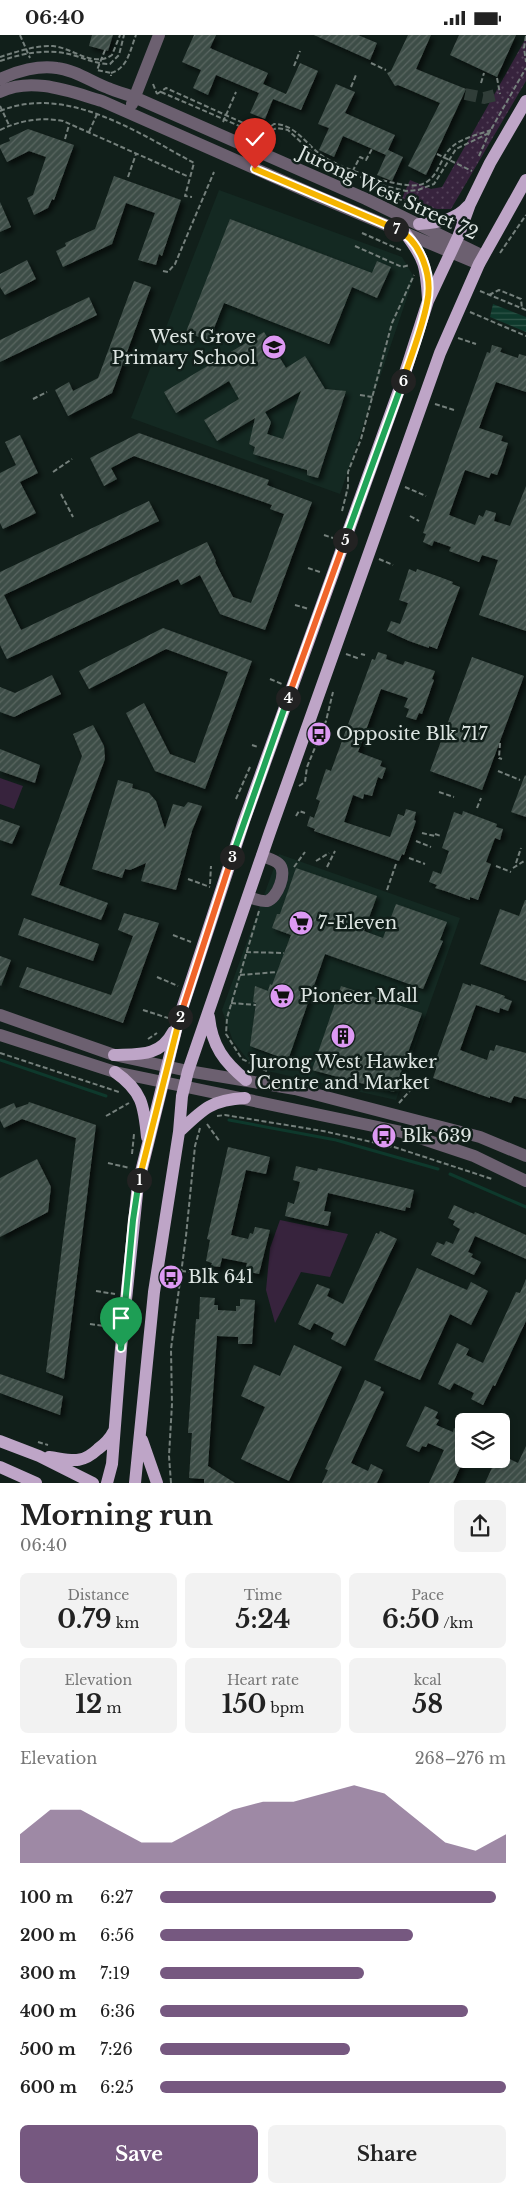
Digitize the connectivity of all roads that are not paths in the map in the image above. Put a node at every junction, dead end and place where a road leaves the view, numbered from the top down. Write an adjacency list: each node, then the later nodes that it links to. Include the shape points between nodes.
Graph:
1 (159, 35): 4 (street)
2 (0, 79): 4 (street, Jurong West Street 72, via 13,73 55,67)
3 (0, 92): 6 (street, Jurong West Street 72, via 16,87 49,86 68,89)
4 (134, 97): 6 (street); 7 (street, Jurong West Street 72)
5 (526, 101): 10 (main road)
6 (129, 111): 8 (street, Jurong West Street 72)
7 (221, 130): 8 (street); 11 (street, Jurong West Street 72)
8 (213, 150): 12 (street, Jurong West Street 72)
9 (526, 180): 14 (main road)
10 (470, 204): 11 (main road, via 451,219); 13 (main road)
11 (420, 224): 13 (street, Jurong West Street 72)
12 (405, 233): 13 (street, Jurong West Street 72); 15 (main road, via 425,265)
13 (452, 247): 14 (street, Jurong West Street 72); 15 (main road)
14 (481, 260): 16 (main road, via 440,353)
15 (428, 301): 20 (main road, via 404,379 244,821 203,946)
16 (262, 856): 17 (main road); 17 (street, via 279,864 282,876 269,901)
17 (248, 897): 18 (main road)
18 (208, 1014): 24 (main road); 26 (main road, via 213,1041 232,1069)
19 (0, 1015): 22 (street)
20 (174, 1018): 22 (main road, via 168,1041 157,1050 146,1054); 23 (main road)
21 (0, 1035): 25 (street)
22 (114, 1055): 23 (street)
23 (168, 1065): 24 (street); 27 (main road)
24 (188, 1071): 26 (street); 28 (main road)
25 (115, 1072): 27 (street); 31 (main road, via 127,1080 144,1106)
26 (246, 1080): 32 (street, via 295,1089 480,1137)
27 (164, 1082): 28 (street); 31 (main road)
28 (185, 1086): 29 (street); 30 (main road)
29 (245, 1098): 30 (main road, via 222,1099 202,1111); 33 (street, via 402,1132 474,1156)
30 (179, 1132): 35 (main road, via 154,1292)
31 (147, 1144): 34 (main road, via 133,1220)
32 (526, 1156)
33 (526, 1181)
34 (115, 1428): 37 (main road, via 109,1440 86,1459); 41 (main road)
35 (140, 1435): 42 (main road); 43 (main road)
36 (0, 1441): 37 (main road)
37 (39, 1456): 40 (main road)
38 (0, 1467): 39 (main road)
39 (36, 1483)
40 (93, 1483)
41 (107, 1483)
42 (135, 1483)
43 (157, 1483)

